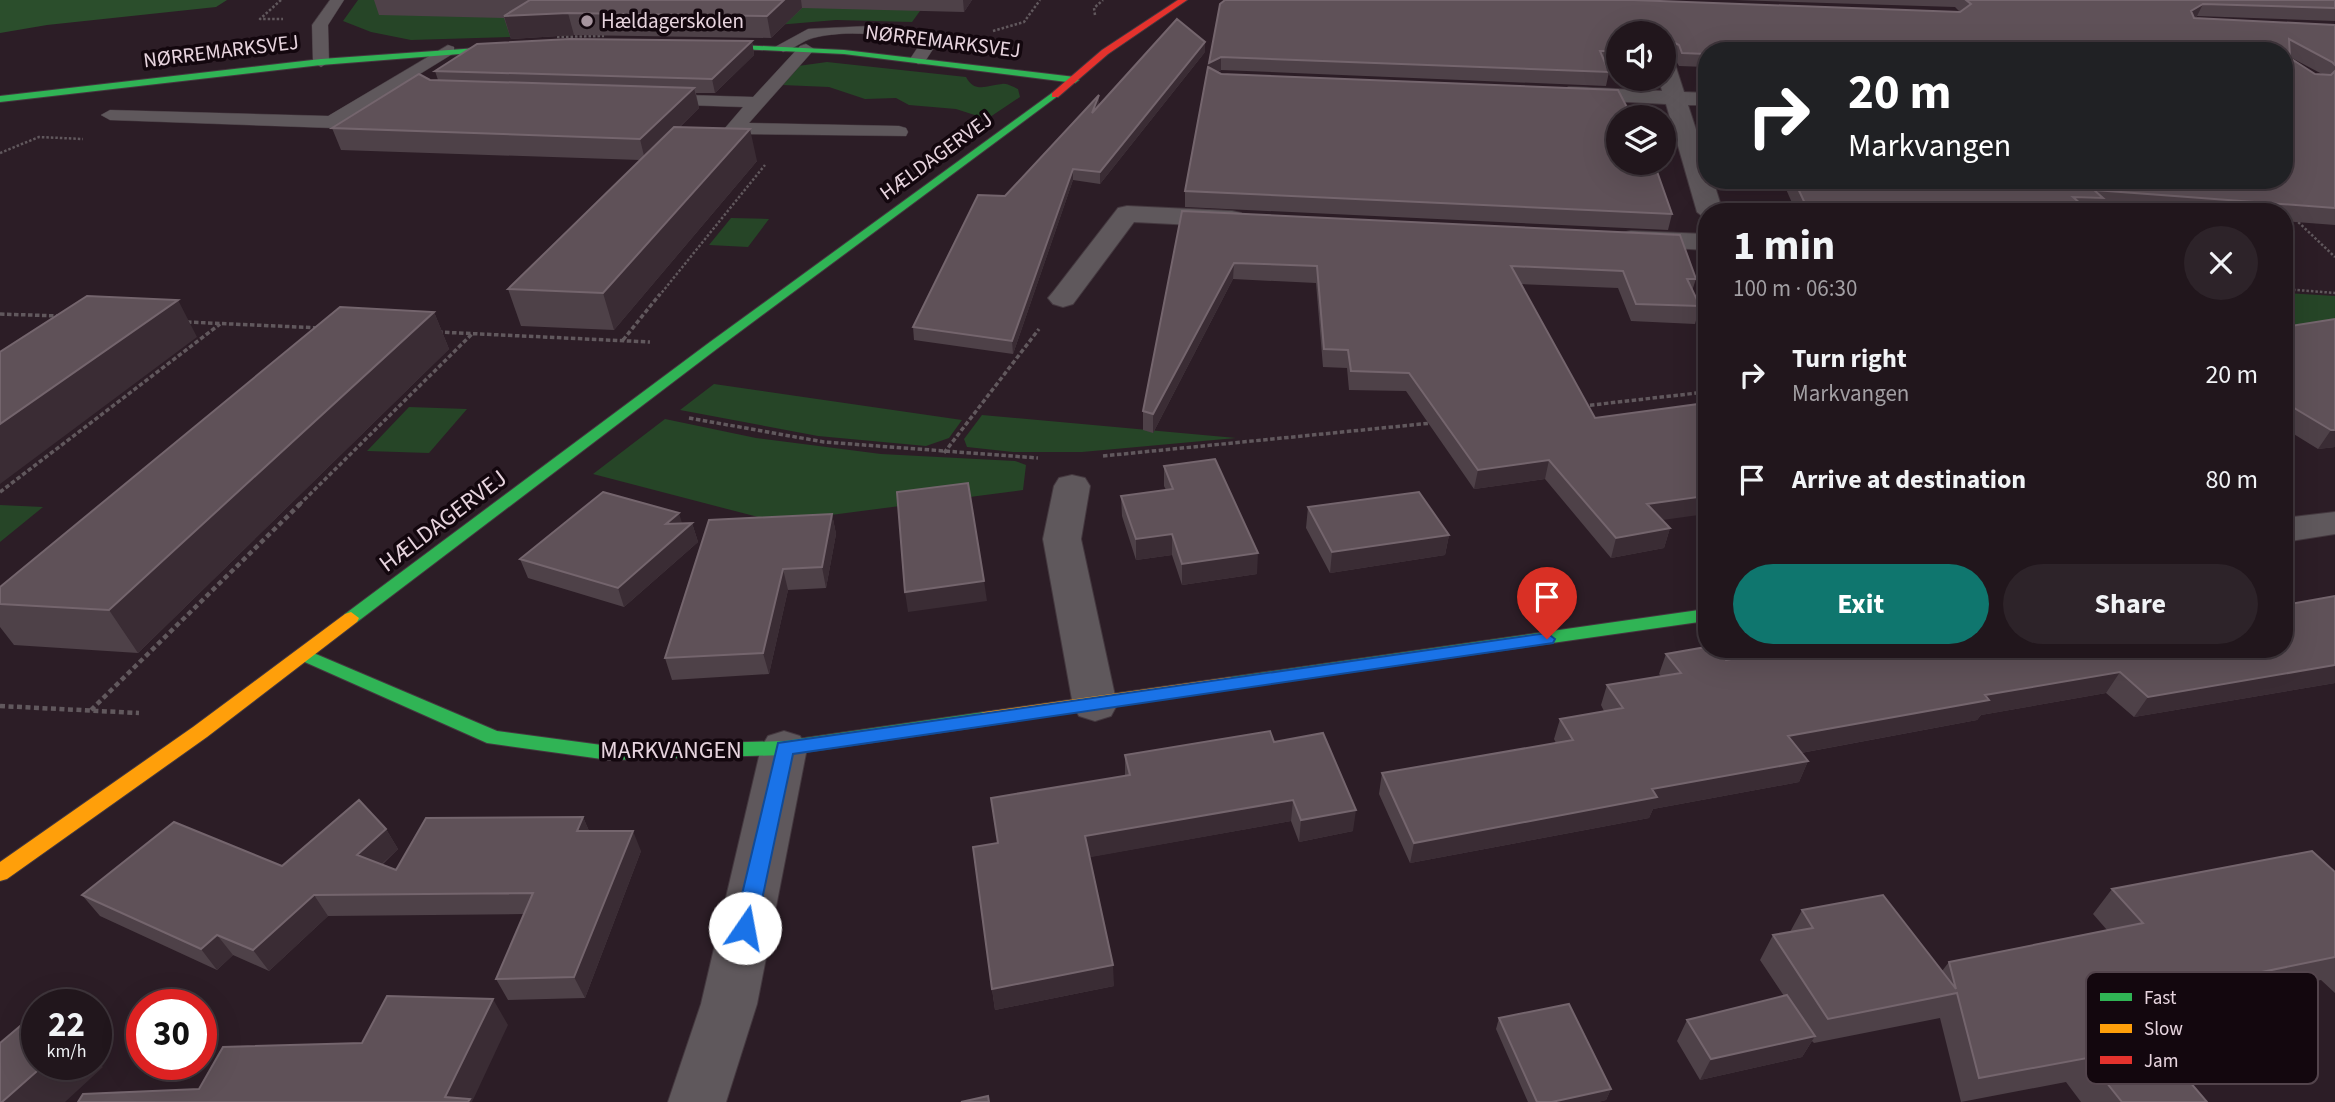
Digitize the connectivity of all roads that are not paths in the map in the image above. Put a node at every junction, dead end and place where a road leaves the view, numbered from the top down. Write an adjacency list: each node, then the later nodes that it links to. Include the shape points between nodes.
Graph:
1 (337, 0): 9 (lane, via 320,25)
2 (1183, 0): 10 (street, HÆLDAGERVEJ, via 1105,52)
3 (687, 45): 5 (street, NØRREMARKSVEJ)
4 (539, 47): 7 (street, NØRREMARKSVEJ)
5 (783, 47): 6 (street, NØRREMARKSVEJ); 8 (lane, via 804,35 830,30 899,34 927,46)
6 (806, 49): 8 (street, NØRREMARKSVEJ); 17 (lane)
7 (448, 50): 9 (street, NØRREMARKSVEJ); 18 (lane, NØRREMARKSVEJ, via 332,122)
8 (918, 59): 10 (street, NØRREMARKSVEJ)
9 (321, 62): 15 (street, NØRREMARKSVEJ)
10 (1075, 80): 29 (street, HÆLDAGERVEJ)
11 (1673, 91): 13 (street)
12 (1551, 92): 13 (street)
13 (1675, 97): 14 (street); 20 (street)
14 (1698, 98)
15 (0, 99)
16 (632, 99): 17 (lane)
17 (757, 102): 19 (lane, via 734,128)
18 (110, 116)
19 (899, 132)
20 (1698, 173)
21 (1251, 220): 24 (street, via 1127,214)
22 (1610, 239): 23 (street)
23 (1698, 242)
24 (1063, 299)
25 (1072, 486): 30 (street, via 1062,539)
26 (2335, 523): 27 (street)
27 (2293, 529)
28 (1698, 616): 30 (street, MARKVANGEN)
29 (304, 655): 31 (street, MARKVANGEN, via 494,738 609,753); 32 (street, HÆLDAGERVEJ)
30 (1095, 705): 31 (street, MARKVANGEN)
31 (784, 748): 33 (street, via 729,1004)
32 (0, 873)
33 (697, 1102)

